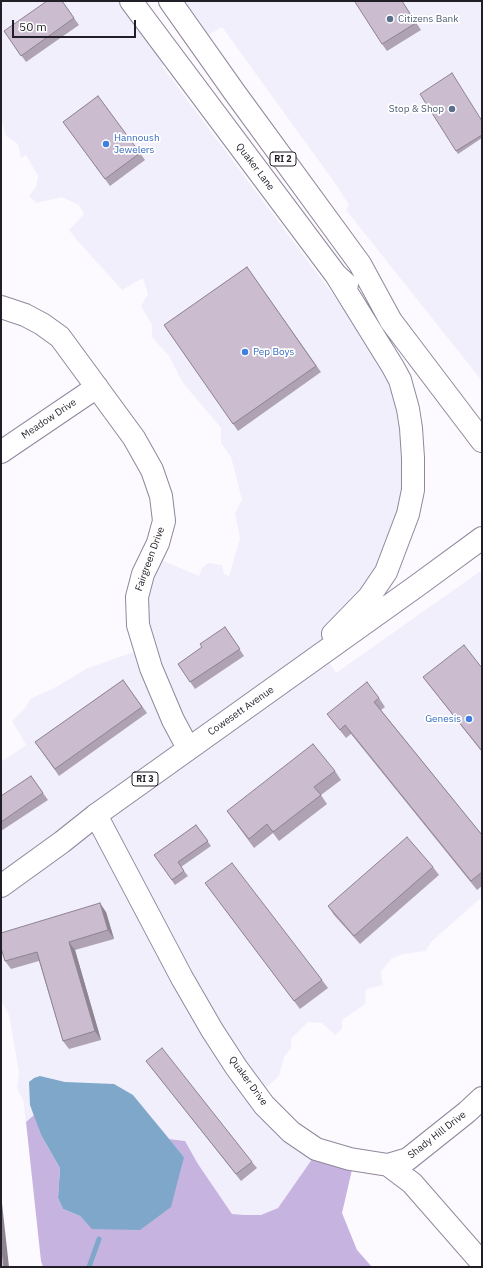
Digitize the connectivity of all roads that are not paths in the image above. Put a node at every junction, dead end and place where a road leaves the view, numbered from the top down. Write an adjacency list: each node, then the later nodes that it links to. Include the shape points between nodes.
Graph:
1 (131, 1): 3 (main road, Quaker Lane / RI 2)
2 (170, 1): 5 (main road, Quaker Lane / RI 2, via 360,264)
3 (336, 275): 5 (main road, Quaker Lane / RI 2); 12 (main road, via 400,380 411,428 413,490 408,514 386,572 369,597)
4 (1, 307): 6 (main road, Fairgreen Drive, via 25,315 60,337)
5 (391, 321): 7 (main road, Quaker Lane / RI 2)
6 (97, 387): 10 (main road, Meadow Drive); 13 (main road, Fairgreen Drive, via 134,438 152,470 161,496 164,521 136,597 138,625 151,668)
7 (458, 410): 8 (main road); 9 (main road, Quaker Lane / RI 2)
8 (482, 420)
9 (482, 441)
10 (1, 452)
11 (482, 538): 12 (main road, Cowesett Avenue / RI 3)
12 (291, 676): 13 (main road, Cowesett Avenue / RI 3)
13 (188, 748): 14 (main road, Cowesett Avenue / RI 3)
14 (96, 815): 15 (main road, Cowesett Avenue / RI 3, via 62,842); 17 (main road, Quaker Drive, via 212,1030 264,1105 291,1132 316,1149 350,1159)
15 (2, 882)
16 (482, 1098): 17 (main road, Shady Hill Drive, via 408,1159)
17 (388, 1165): 18 (main road, Quaker Drive, via 412,1183)
18 (482, 1263)

